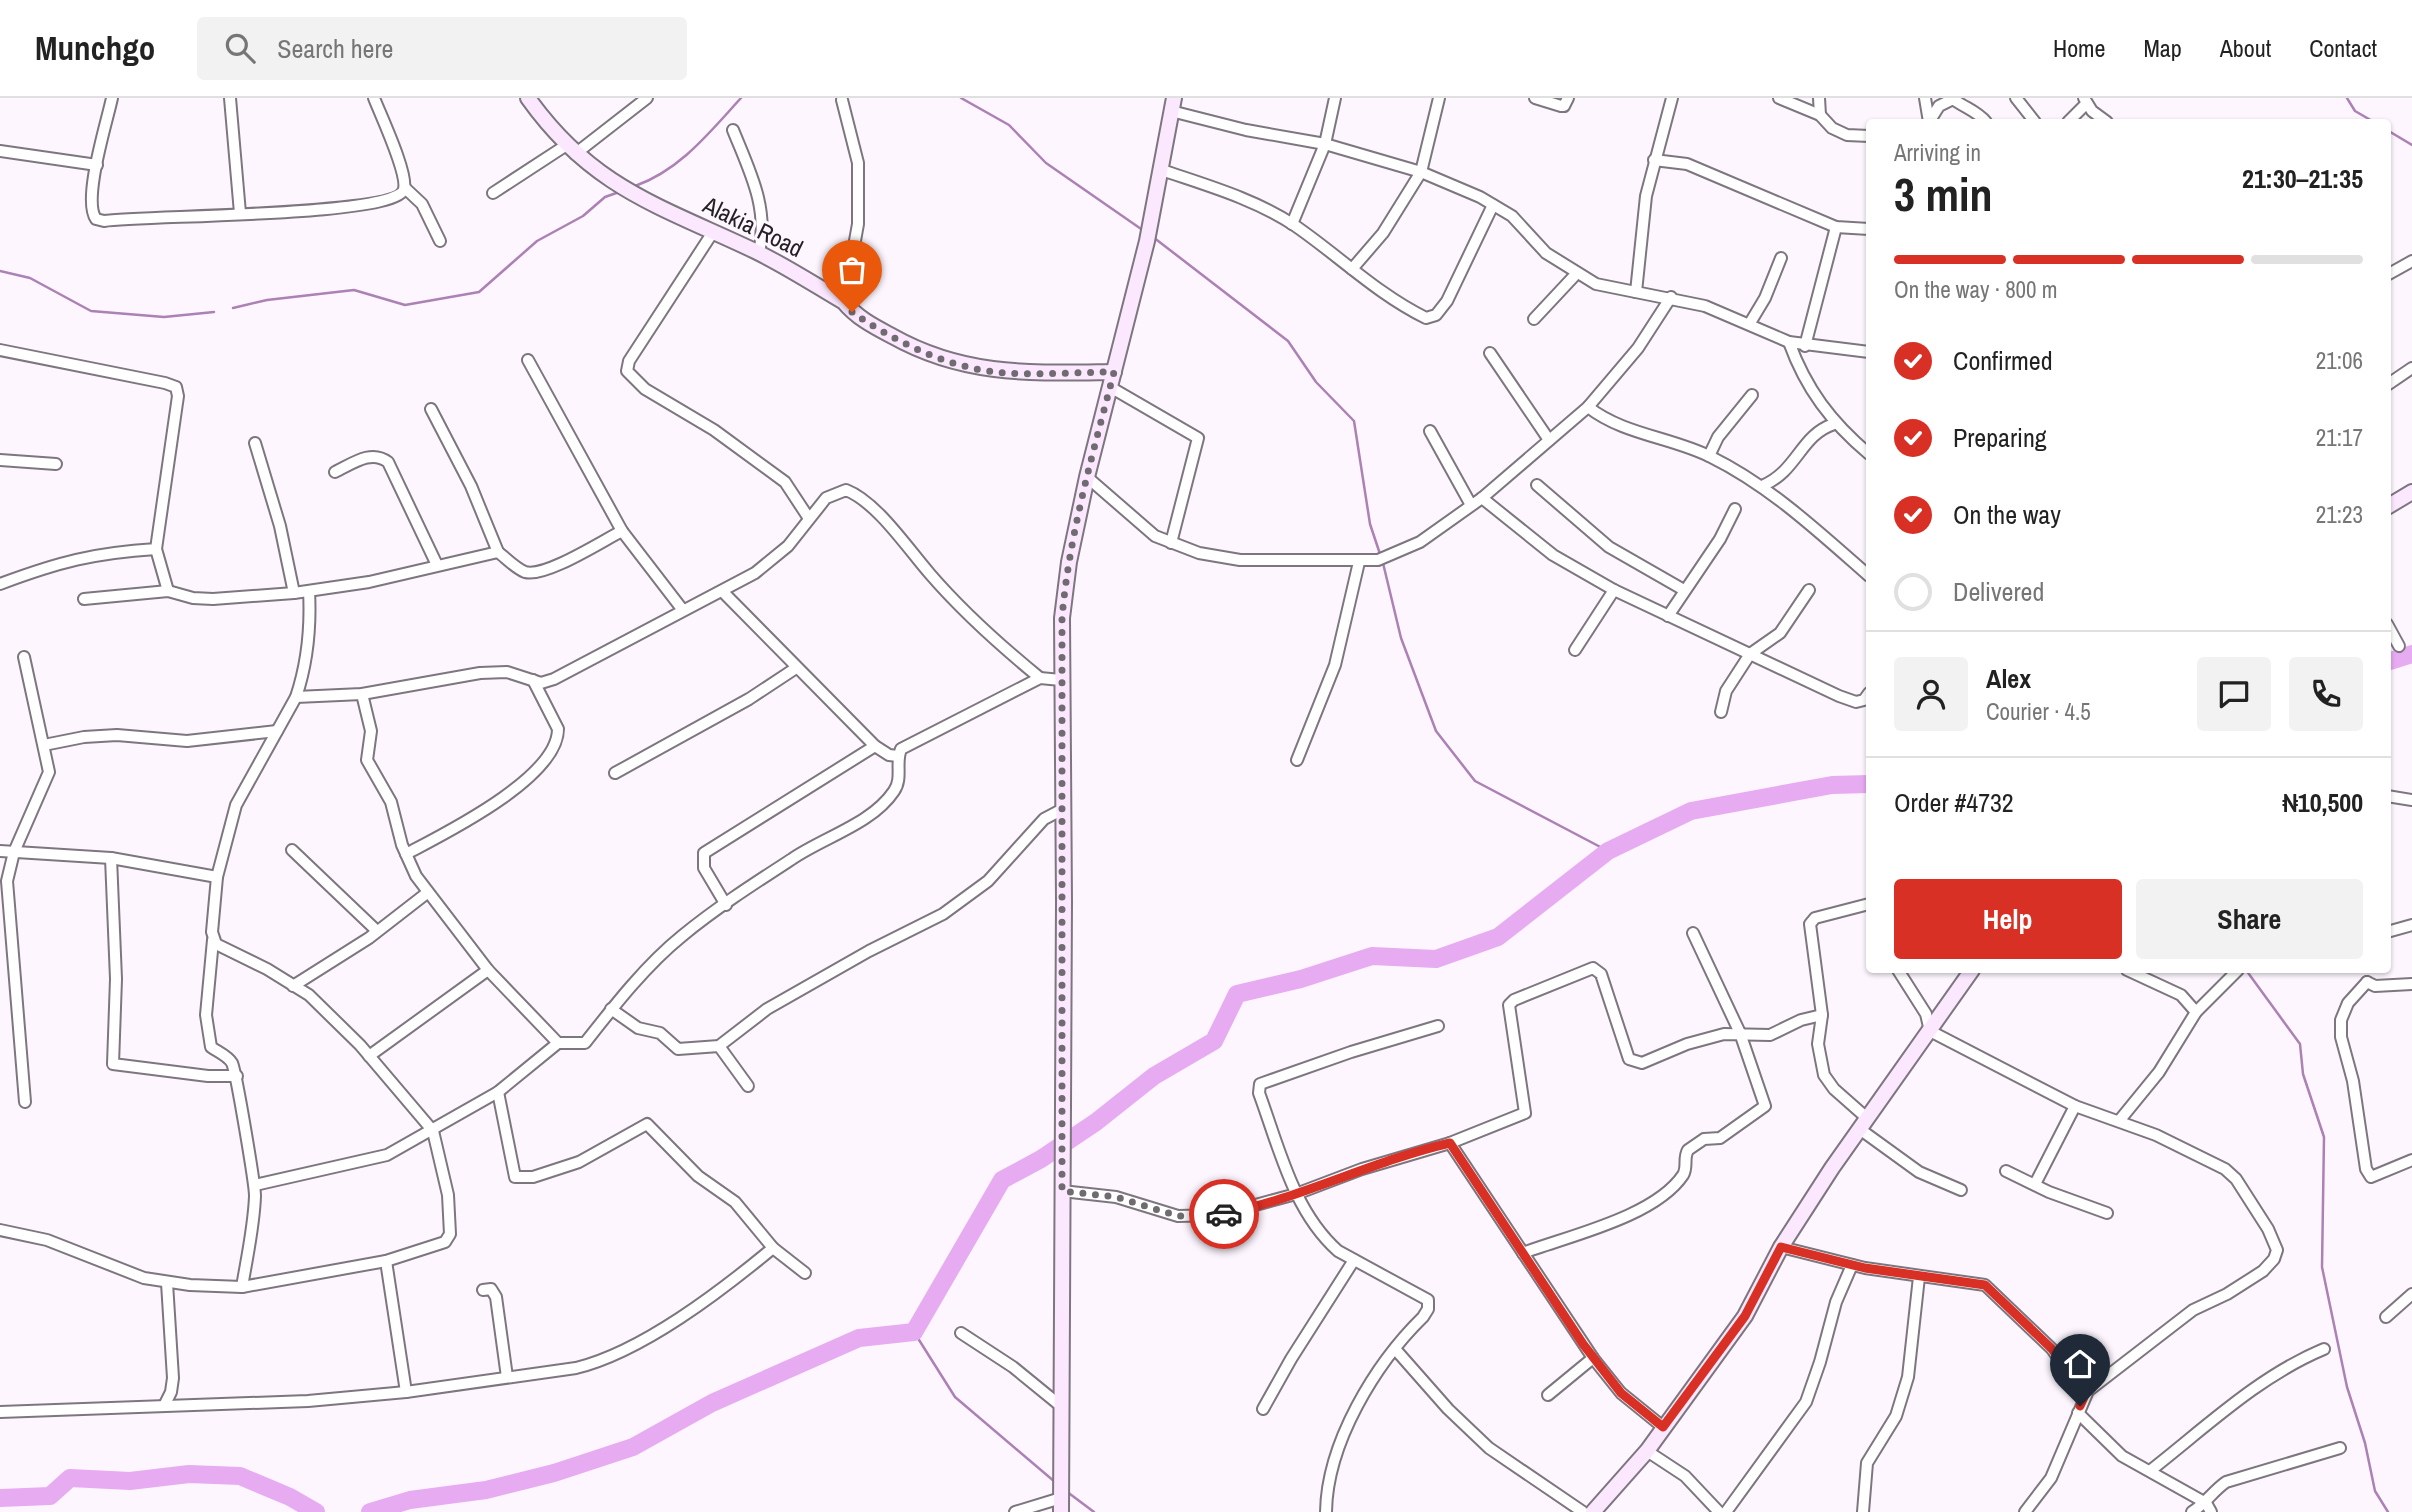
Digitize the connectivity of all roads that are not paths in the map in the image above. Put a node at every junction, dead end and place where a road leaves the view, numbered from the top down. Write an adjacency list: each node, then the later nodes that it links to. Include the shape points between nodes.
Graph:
1 (113, 98): 31 (street)
2 (230, 98): 37 (street)
3 (374, 98): 34 (street)
4 (528, 98): 28 (main road, Alakia Road)
5 (648, 98): 28 (street)
6 (1335, 98): 27 (street)
7 (1439, 98): 33 (street)
8 (1535, 98): 9 (street, via 1561,106)
9 (1568, 98)
10 (1672, 98): 30 (street)
11 (1779, 98): 18 (street)
12 (1819, 98): 18 (street)
13 (1925, 98): 19 (street)
14 (2016, 98): 22 (street)
15 (842, 100): 51 (street, via 858,163 858,224)
16 (2085, 101): 23 (street); 24 (street)
17 (1173, 104): 27 (street, via 1246,131); 32 (main road)
18 (1819, 115): 26 (street, via 1847,135)
19 (1928, 119)
20 (1931, 119): 21 (street, via 1939,106 1953,99)
21 (1984, 119)
22 (2033, 119)
23 (2070, 119)
24 (2104, 119)
25 (733, 130): 43 (street, via 763,213)
26 (1866, 136)
27 (1325, 144): 33 (street); 38 (street)
28 (570, 150): 35 (street); 41 (main road, Alakia Road, via 633,196)
29 (0, 151): 31 (street)
30 (1654, 160): 39 (street, via 1687,164); 49 (street)
31 (97, 165): 37 (street, via 92,206 96,219)
32 (1159, 169): 38 (street, via 1227,192); 61 (main road, via 1148,235)
33 (1420, 172): 36 (street); 46 (street, via 1383,233)
34 (405, 188): 37 (street, via 401,197 362,206); 42 (street, via 422,204)
35 (494, 193)
36 (1493, 205): 46 (street, via 1436,316 1415,313); 47 (street, via 1512,216 1546,253)
37 (240, 213)
38 (1292, 224): 46 (street)
39 (1836, 228): 40 (street); 55 (street)
40 (1866, 229)
41 (713, 232): 43 (main road, Alakia Road); 84 (street, via 629,361 627,371 645,389 714,430 785,482)
42 (440, 241)
43 (759, 253): 51 (main road, Alakia Road)
44 (1781, 258): 53 (street)
45 (2412, 261): 48 (street)
46 (1352, 269)
47 (1577, 273): 49 (street, via 1609,288); 52 (street)
48 (2391, 273)
49 (1636, 292): 50 (street)
50 (1671, 297): 53 (street); 65 (street, via 1638,348)
51 (844, 302): 61 (main road, Alakia Road, via 863,320 903,342 973,367 1026,373)
52 (1534, 318)
53 (1750, 323): 54 (street)
54 (1789, 342): 55 (street); 67 (street, via 1802,377)
55 (1805, 346): 57 (street)
56 (0, 349): 87 (street, via 176,387)
57 (1866, 352)
58 (1490, 353): 69 (street)
59 (528, 360): 85 (street)
60 (2412, 368): 62 (street)
61 (1114, 372): 63 (main road)
62 (2391, 382)
63 (1110, 387): 76 (main road); 86 (street, via 1198,438)
64 (1752, 395): 72 (street, via 1718,437)
65 (1588, 407): 69 (street); 72 (street, via 1620,425)
66 (431, 408): 88 (street)
67 (1834, 424): 71 (street); 78 (street, via 1814,434 1780,478)
68 (1430, 431): 81 (street)
69 (1549, 440): 80 (street)
70 (255, 443): 99 (street)
71 (1866, 451)
72 (1709, 456): 78 (street)
73 (0, 460): 74 (street)
74 (55, 464)
75 (335, 472): 90 (street, via 372,456 388,462)
76 (1087, 477): 86 (street, via 1145,528); 111 (main road, via 1064,595)
77 (1537, 485): 94 (street, via 1609,547)
78 (1762, 486): 91 (street)
79 (2412, 492): 82 (main road)
80 (1482, 498): 81 (street); 93 (street, via 1553,555)
81 (1471, 505): 89 (street, via 1420,542)
82 (2391, 505)
83 (1735, 509): 94 (street)
84 (808, 517): 98 (street, via 788,546); 109 (street, via 839,491 854,493 931,576)
85 (622, 531): 88 (street, via 532,573); 101 (street)
86 (1171, 543): 89 (street, via 1240,560)
87 (156, 549): 92 (street, via 59,562); 96 (street)
88 (498, 552): 90 (street)
89 (1369, 561): 120 (street, via 1335,666)
90 (437, 565): 97 (street)
91 (1866, 573)
92 (0, 584)
93 (1614, 590): 102 (street); 105 (street)
94 (1684, 590): 102 (street)
95 (1809, 590): 106 (street, via 1780,633)
96 (168, 591): 99 (street, via 213,599); 100 (street)
97 (309, 591): 99 (street); 113 (street, via 308,654)
98 (723, 592): 101 (street); 108 (street)
99 (294, 593)
100 (84, 599)
101 (682, 609): 110 (street, via 584,665 541,683)
102 (1668, 616): 106 (street)
103 (2391, 631): 104 (street)
104 (2399, 646)
105 (1575, 650)
106 (1750, 654): 114 (street, via 1856,702); 115 (street, via 1726,691)
107 (24, 657): 117 (street)
108 (796, 668): 118 (street); 121 (street)
109 (1040, 678): 111 (street); 119 (street, via 901,749)
110 (533, 680): 112 (street, via 507,671 480,673); 128 (street, via 558,729 540,766 471,820)
111 (1060, 680): 124 (main road)
112 (362, 694): 113 (street); 128 (street, via 370,731 367,760 391,802)
113 (296, 697): 116 (street)
114 (1866, 697)
115 (1721, 712)
116 (277, 731): 117 (street, via 187,741 117,735); 130 (street, via 236,805)
117 (44, 745): 127 (street, via 47,778)
118 (875, 746): 119 (street); 132 (street, via 704,853 704,868)
119 (898, 756): 132 (street, via 897,786 865,818 794,858)
120 (1297, 760)
121 (615, 773)
122 (2391, 797): 123 (street)
123 (2412, 800)
124 (1063, 809): 155 (street, via 1044,818 972,896 767,1009); 171 (main road)
125 (292, 850): 135 (street)
126 (0, 851): 127 (street)
127 (14, 852): 129 (street); 160 (street, via 7,881 8,919)
128 (406, 854): 131 (street)
129 (111, 858): 130 (street); 157 (street, via 116,979 113,1065)
130 (217, 877): 138 (street)
131 (428, 893): 135 (street); 139 (street)
132 (726, 905): 148 (street, via 681,937)
133 (1866, 905): 150 (street, via 1811,920)
134 (2412, 925): 136 (street)
135 (377, 931): 147 (street)
136 (2391, 931)
137 (1693, 933): 153 (street)
138 (213, 940): 147 (street); 157 (street, via 206,1015 211,1047 231,1062)
139 (488, 970): 154 (street); 156 (street)
140 (1900, 973): 152 (street, via 1926,1014)
141 (1970, 973): 152 (main road)
142 (2133, 973): 149 (street, via 2181,995)
143 (2235, 973): 149 (street)
144 (2366, 973): 145 (street)
145 (2367, 982): 146 (street, via 2375,986); 166 (street, via 2352,995 2341,1020 2366,1170 2371,1178)
146 (2412, 984)
147 (293, 985): 156 (street, via 324,1008)
148 (611, 1009): 154 (street, via 585,1043); 155 (street, via 638,1028 660,1033 678,1049)
149 (2196, 1012): 162 (street, via 2159,1072)
150 (1822, 1014): 153 (street, via 1770,1035); 163 (street, via 1818,1044 1824,1075)
151 (1438, 1026): 172 (street, via 1260,1084 1259,1093)
152 (1930, 1031): 161 (street); 163 (main road)
153 (1740, 1033): 165 (street, via 1687,1044 1634,1063 1601,974 1593,968 1582,972 1509,1005 1525,1113); 177 (street, via 1765,1106 1720,1139 1704,1139 1688,1150 1681,1178 1655,1200 1624,1217)
154 (558, 1044): 159 (street)
155 (719, 1046): 158 (street)
156 (369, 1056): 164 (street)
157 (237, 1076): 169 (street)
158 (748, 1086)
159 (498, 1092): 164 (street); 176 (street, via 515,1177 533,1177 579,1162 647,1124 698,1176 735,1202)
160 (25, 1102)
161 (2075, 1106): 162 (street); 168 (street)
162 (2119, 1121): 195 (street, via 2225,1168 2268,1229 2277,1251 2263,1271 2193,1310)
163 (1864, 1124): 170 (street, via 1919,1172); 175 (main road)
164 (433, 1131): 169 (street, via 387,1155); 179 (street, via 448,1195 450,1234 436,1247)
165 (1450, 1143): 172 (street, via 1362,1168); 177 (street)
166 (2412, 1160)
167 (2006, 1171): 168 (street)
168 (2035, 1184): 173 (street)
169 (255, 1185): 184 (street)
170 (1961, 1190)
171 (1062, 1191): 172 (street, via 1116,1197 1195,1217 1243,1210); 197 (main road)
172 (1296, 1194): 178 (street, via 1326,1240)
173 (2107, 1213)
174 (0, 1230): 183 (street, via 47,1240)
175 (1781, 1247): 180 (street); 201 (main road, via 1745,1316)
176 (773, 1248): 181 (street); 192 (street, via 687,1313 640,1341 594,1363)
177 (1523, 1253): 191 (street)
178 (1354, 1260): 190 (street, via 1428,1300 1423,1317); 198 (street)
179 (386, 1261): 184 (street); 193 (street)
180 (1852, 1265): 182 (street); 212 (street, via 1806,1402)
181 (805, 1273)
182 (1919, 1277): 195 (street, via 1985,1285 2052,1349); 213 (street, via 1908,1377 1896,1416 1867,1463)
183 (167, 1283): 184 (street); 196 (street, via 173,1378)
184 (242, 1287)
185 (483, 1290): 192 (street, via 491,1289 496,1297)
186 (2412, 1294): 187 (street)
187 (2386, 1317)
188 (961, 1333): 197 (street)
189 (2324, 1349): 204 (street, via 2261,1382)
190 (1396, 1350): 208 (street, via 1363,1392 1336,1459); 209 (street, via 1489,1448)
191 (1593, 1358): 194 (street); 201 (street, via 1621,1393)
192 (507, 1377): 193 (street)
193 (407, 1392): 196 (street, via 308,1401)
194 (1548, 1395)
195 (2085, 1395): 200 (street)
196 (165, 1404): 199 (street)
197 (1062, 1406): 205 (main road)
198 (1263, 1409)
199 (0, 1412)
200 (2078, 1413): 204 (street, via 2122,1456); 214 (street, via 2051,1478)
201 (1663, 1427): 203 (main road)
202 (2340, 1448): 206 (street, via 2226,1482 2214,1490)
203 (1647, 1451): 210 (main road); 211 (street, via 1685,1476)
204 (2151, 1471): 206 (street)
205 (1061, 1496): 207 (street)
206 (2209, 1508): 215 (street)
207 (1015, 1512)
208 (1326, 1512)
209 (1583, 1512)
210 (1593, 1512)
211 (1719, 1512)
212 (1726, 1512)
213 (1863, 1512)
214 (2025, 1512)
215 (2192, 1512)

